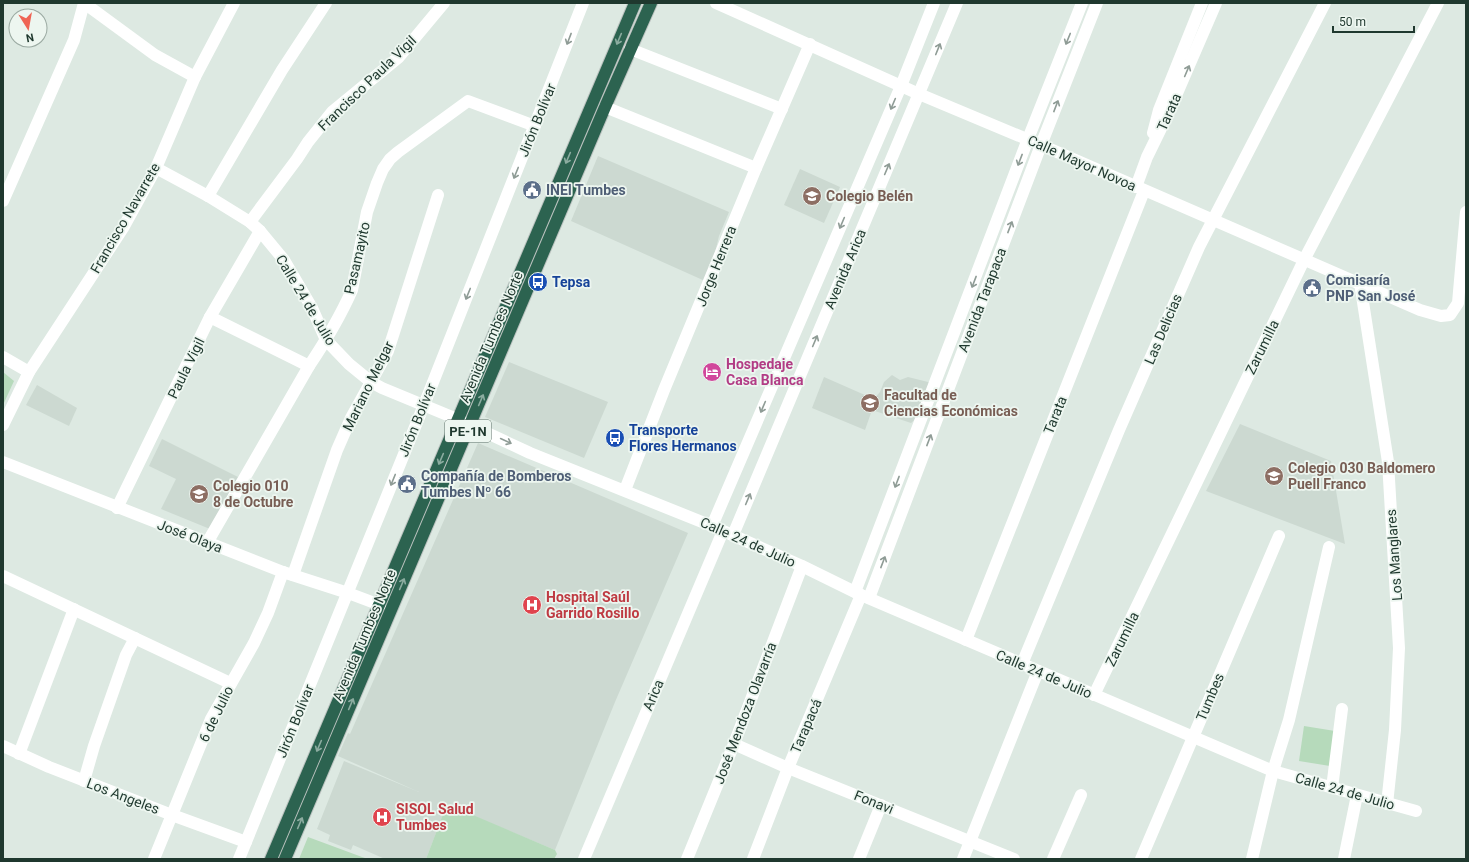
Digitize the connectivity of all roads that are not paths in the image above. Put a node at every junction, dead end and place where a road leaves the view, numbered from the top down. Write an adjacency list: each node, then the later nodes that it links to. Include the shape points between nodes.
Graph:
1 (84, 3): 19 (street, via 155,55); 33 (street, via 74,40)
2 (234, 3): 19 (street, Francisco Navarrete)
3 (326, 3): 32 (street, via 282,70)
4 (444, 3): 36 (street, Francisco Paula Vigil, via 399,57 332,112)
5 (583, 3): 24 (street, Jirón Bolívar, one-way to 24)
6 (635, 3): 47 (highway, Avenida Tumbes Norte / PE-1N, one-way to 47)
7 (651, 3): 18 (highway, Avenida Tumbes Norte / PE-1N)
8 (716, 3): 17 (street, Calle Mayor Novoa)
9 (934, 3): 20 (street)
10 (957, 3): 21 (street, Avenida Arica, one-way to 10)
11 (1082, 3): 25 (street, one-way to 25)
12 (1097, 3): 26 (street, Avenida Tarapaca, one-way to 12)
13 (1202, 3): 27 (street, Tarata, via 1159,110)
14 (1216, 3): 27 (street, Tarata, one-way to 14)
15 (1325, 3): 35 (street, Las Delicias)
16 (1438, 3): 38 (street, Zarumilla)
17 (810, 44): 20 (street, Calle Mayor Novoa); 23 (street, Jorge Herrera)
18 (630, 49): 22 (highway, Avenida Tumbes Norte / PE-1N); 23 (street)
19 (195, 77): 28 (street, Francisco Navarrete)
20 (901, 86): 21 (street, Calle Mayor Novoa); 53 (street, one-way to 53)
21 (919, 94): 25 (street, Calle Mayor Novoa); 53 (street, Avenida Arica, one-way to 21)
22 (605, 107): 29 (street); 49 (highway, Avenida Tumbes Norte / PE-1N, one-way to 22)
23 (782, 109): 29 (street, Jorge Herrera)
24 (535, 126): 41 (street, Pasamayito, via 468,101 414,138 390,159 383,169 367,212 352,290); 46 (street, Jirón Bolívar, one-way to 46)
25 (1028, 139): 26 (street, Calle Mayor Novoa); 61 (street, one-way to 61)
26 (1041, 145): 30 (street, Calle Mayor Novoa); 61 (street, Avenida Tarapaca, one-way to 26)
27 (1147, 157): 30 (street)
28 (156, 168): 32 (street, Calle 24 de Julio); 44 (street, Francisco Navarrete, via 123,228)
29 (756, 168): 51 (street, Jorge Herrera)
30 (1140, 189): 35 (street, Calle Mayor Novoa); 65 (street, Tarata)
31 (438, 195): 45 (street, Mariano Melgar, via 388,351)
32 (208, 196): 36 (street, Calle 24 de Julio)
33 (3, 201)
34 (1466, 212): 39 (street, Calle Mayor Novoa, via 1458,303 1450,315 1441,316 1420,310)
35 (1212, 220): 38 (street, Calle Mayor Novoa); 66 (street, Las Delicias, via 1167,319)
36 (250, 222): 37 (street, Calle 24 de Julio)
37 (260, 231): 40 (street, Paula Vigil); 41 (street, Calle 24 de Julio, via 284,260 312,308)
38 (1304, 260): 39 (street, Calle Mayor Novoa); 69 (street, Zarumilla)
39 (1360, 283): 81 (street, Los Manglares, via 1388,462 1400,648)
40 (210, 317): 43 (street); 52 (street, Paula Vigil)
41 (326, 340): 43 (street, Pasamayito); 45 (street, Calle 24 de Julio)
42 (3, 357): 44 (street)
43 (309, 366): 55 (street, Pasamayito)
44 (29, 372): 48 (street, Francisco Navarrete)
45 (370, 382): 46 (street, Calle 24 de Julio); 58 (street, Mariano Melgar, via 337,450)
46 (424, 404): 47 (street, Calle 24 de Julio); 60 (street, Jirón Bolívar, one-way to 60)
47 (458, 419): 49 (street, Calle 24 de Julio); 62 (highway, Avenida Tumbes Norte / PE-1N, one-way to 62)
48 (3, 425)
49 (470, 425): 51 (street, Calle 24 de Julio, one-way to 51, via 530,453); 90 (highway, Avenida Tumbes Norte / PE-1N, one-way to 49)
50 (3, 462): 52 (street, José Olaya)
51 (625, 490): 53 (street, Calle 24 de Julio)
52 (118, 508): 55 (street, José Olaya)
53 (723, 531): 57 (street, Calle 24 de Julio); 91 (street, Arica)
54 (1279, 536): 71 (street, Tumbes)
55 (207, 542): 58 (street, José Olaya)
56 (1330, 548): 76 (street, via 1289,720)
57 (802, 566): 61 (street, Calle 24 de Julio); 72 (street, José Mendoza Olavarría)
58 (288, 574): 60 (street, José Olaya); 68 (street, 6 de Julio, via 254,643)
59 (3, 576): 63 (street)
60 (348, 593): 62 (street, José Olaya); 85 (street, Jirón Bolívar)
61 (862, 595): 65 (street, Calle 24 de Julio); 75 (street, Tarapacá)
62 (380, 605): 89 (highway, Avenida Tumbes Norte / PE-1N, one-way to 89)
63 (74, 609): 64 (street); 74 (street)
64 (135, 638): 68 (street); 77 (street, via 126,655 98,732)
65 (966, 640): 66 (street, Calle 24 de Julio)
66 (1022, 664): 67 (street, Calle 24 de Julio)
67 (1038, 671): 69 (street, Calle 24 de Julio); 86 (street)
68 (230, 683): 84 (street, 6 de Julio, via 211,719)
69 (1094, 695): 71 (street, Calle 24 de Julio)
70 (1342, 709): 78 (street)
71 (1193, 737): 76 (street, Calle 24 de Julio); 98 (street, Tumbes)
72 (734, 744): 75 (street, Fonavi); 92 (street, José Mendoza Olavarría)
73 (3, 746): 74 (street, Los Angeles)
74 (19, 754): 77 (street, Los Angeles)
75 (788, 768): 82 (street, Fonavi); 93 (street, Tarapacá)
76 (1273, 771): 78 (street, Calle 24 de Julio); 99 (street)
77 (84, 781): 84 (street, Los Angeles)
78 (1332, 788): 80 (street, Calle 24 de Julio)
79 (1081, 795): 97 (street)
80 (1357, 796): 81 (street, Calle 24 de Julio); 100 (street)
81 (1387, 804): 83 (street, Calle 24 de Julio)
82 (881, 805): 86 (street, Fonavi); 94 (street)
83 (1416, 811)
84 (172, 815): 85 (street, Los Angeles); 87 (street, 6 de Julio)
85 (246, 842): 88 (street, Jirón Bolívar)
86 (969, 842): 95 (street); 96 (street, Fonavi)
87 (154, 859)
88 (239, 859)
89 (271, 859)
90 (285, 859)
91 (584, 859)
92 (687, 859)
93 (753, 859)
94 (858, 859)
95 (963, 859)
96 (1014, 859)
97 (1053, 859)
98 (1141, 859)
99 (1252, 859)
100 (1344, 859)

